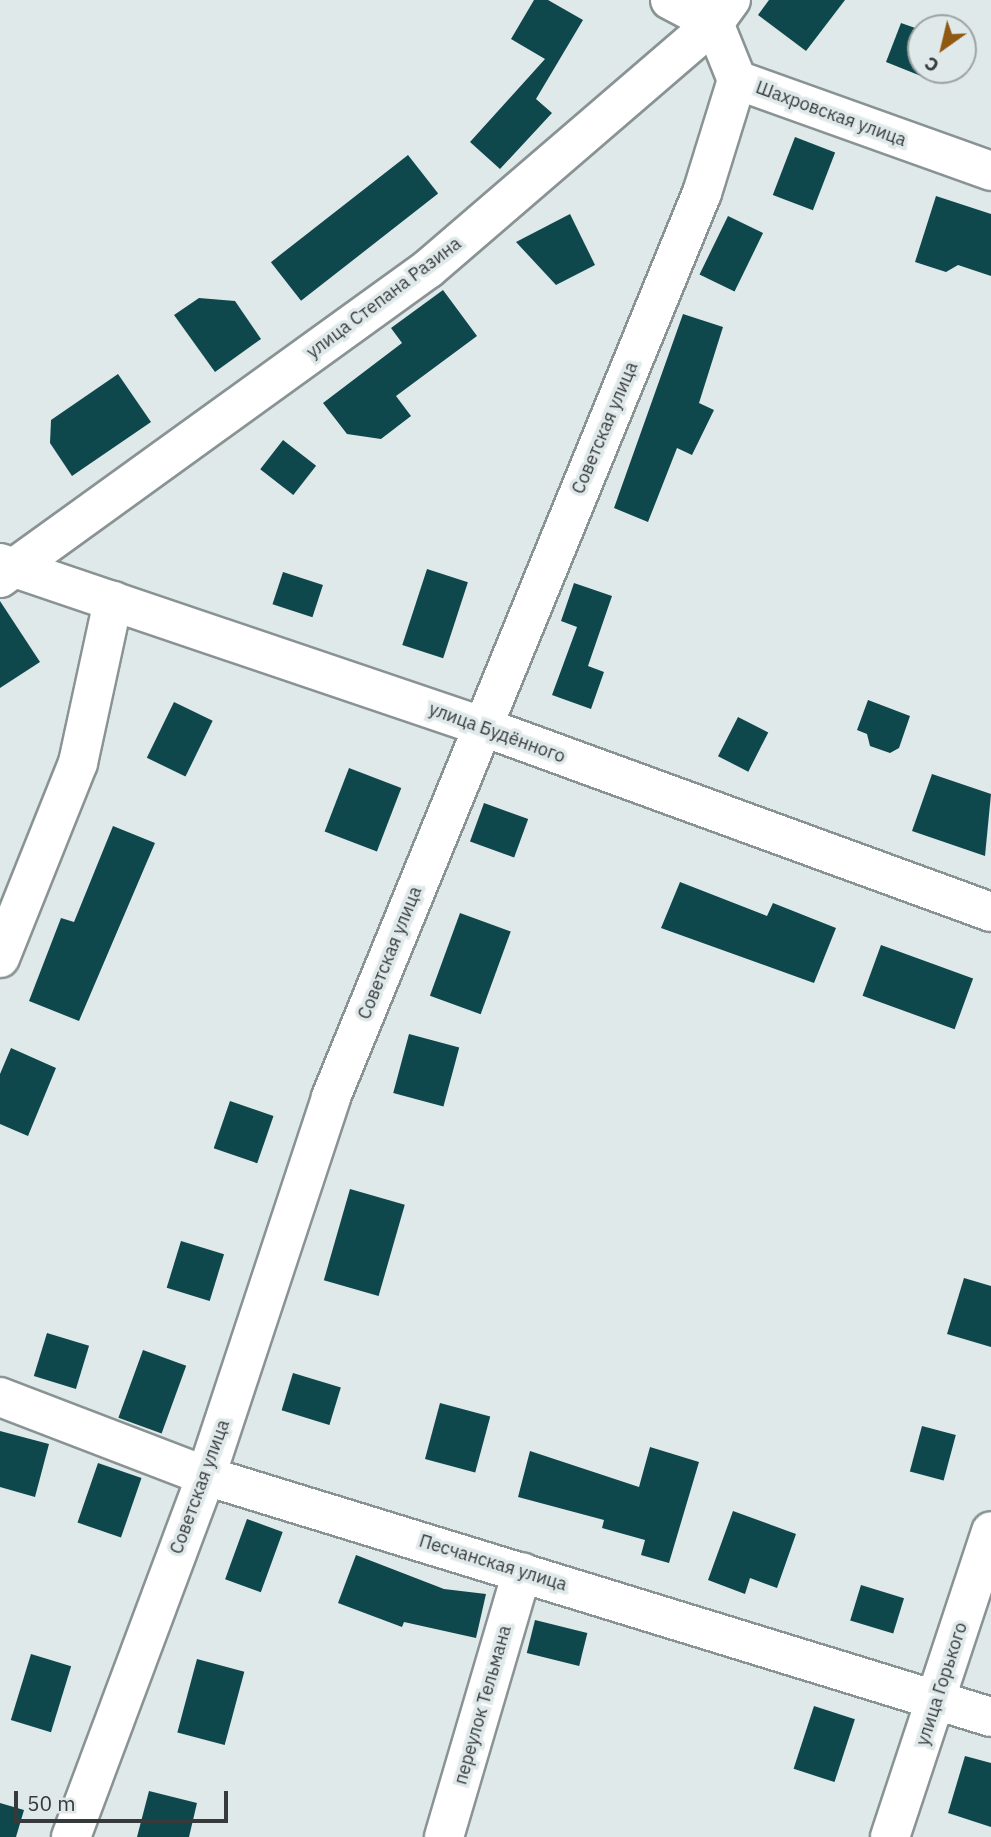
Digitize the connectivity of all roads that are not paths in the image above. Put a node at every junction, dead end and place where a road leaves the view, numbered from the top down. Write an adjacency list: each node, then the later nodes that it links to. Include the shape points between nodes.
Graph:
1 (670, 0): 2 (street)
2 (723, 12): 3 (street, Шахровская улица); 5 (street, улица Степана Разина, via 428,269)
3 (737, 80): 4 (street, Шахровская улица); 7 (street, Советская улица, via 702,192)
4 (991, 171)
5 (5, 570): 6 (street, улица Будённого)
6 (113, 601): 7 (street, улица Будённого); 9 (street, via 78,763)
7 (481, 726): 8 (street, улица Будённого); 11 (street, Советская улица, via 331,1097)
8 (991, 912)
9 (0, 958)
10 (0, 1397): 11 (street, Песчанская улица)
11 (206, 1476): 13 (street, Песчанская улица); 16 (street, Советская улица)
12 (991, 1531): 14 (street, улица Горького)
13 (522, 1572): 14 (street, Песчанская улица); 17 (street, переулок Тельмана)
14 (938, 1699): 15 (street, Песчанская улица); 18 (street, улица Горького)
15 (991, 1717)
16 (71, 1837)
17 (444, 1837)
18 (890, 1837)

